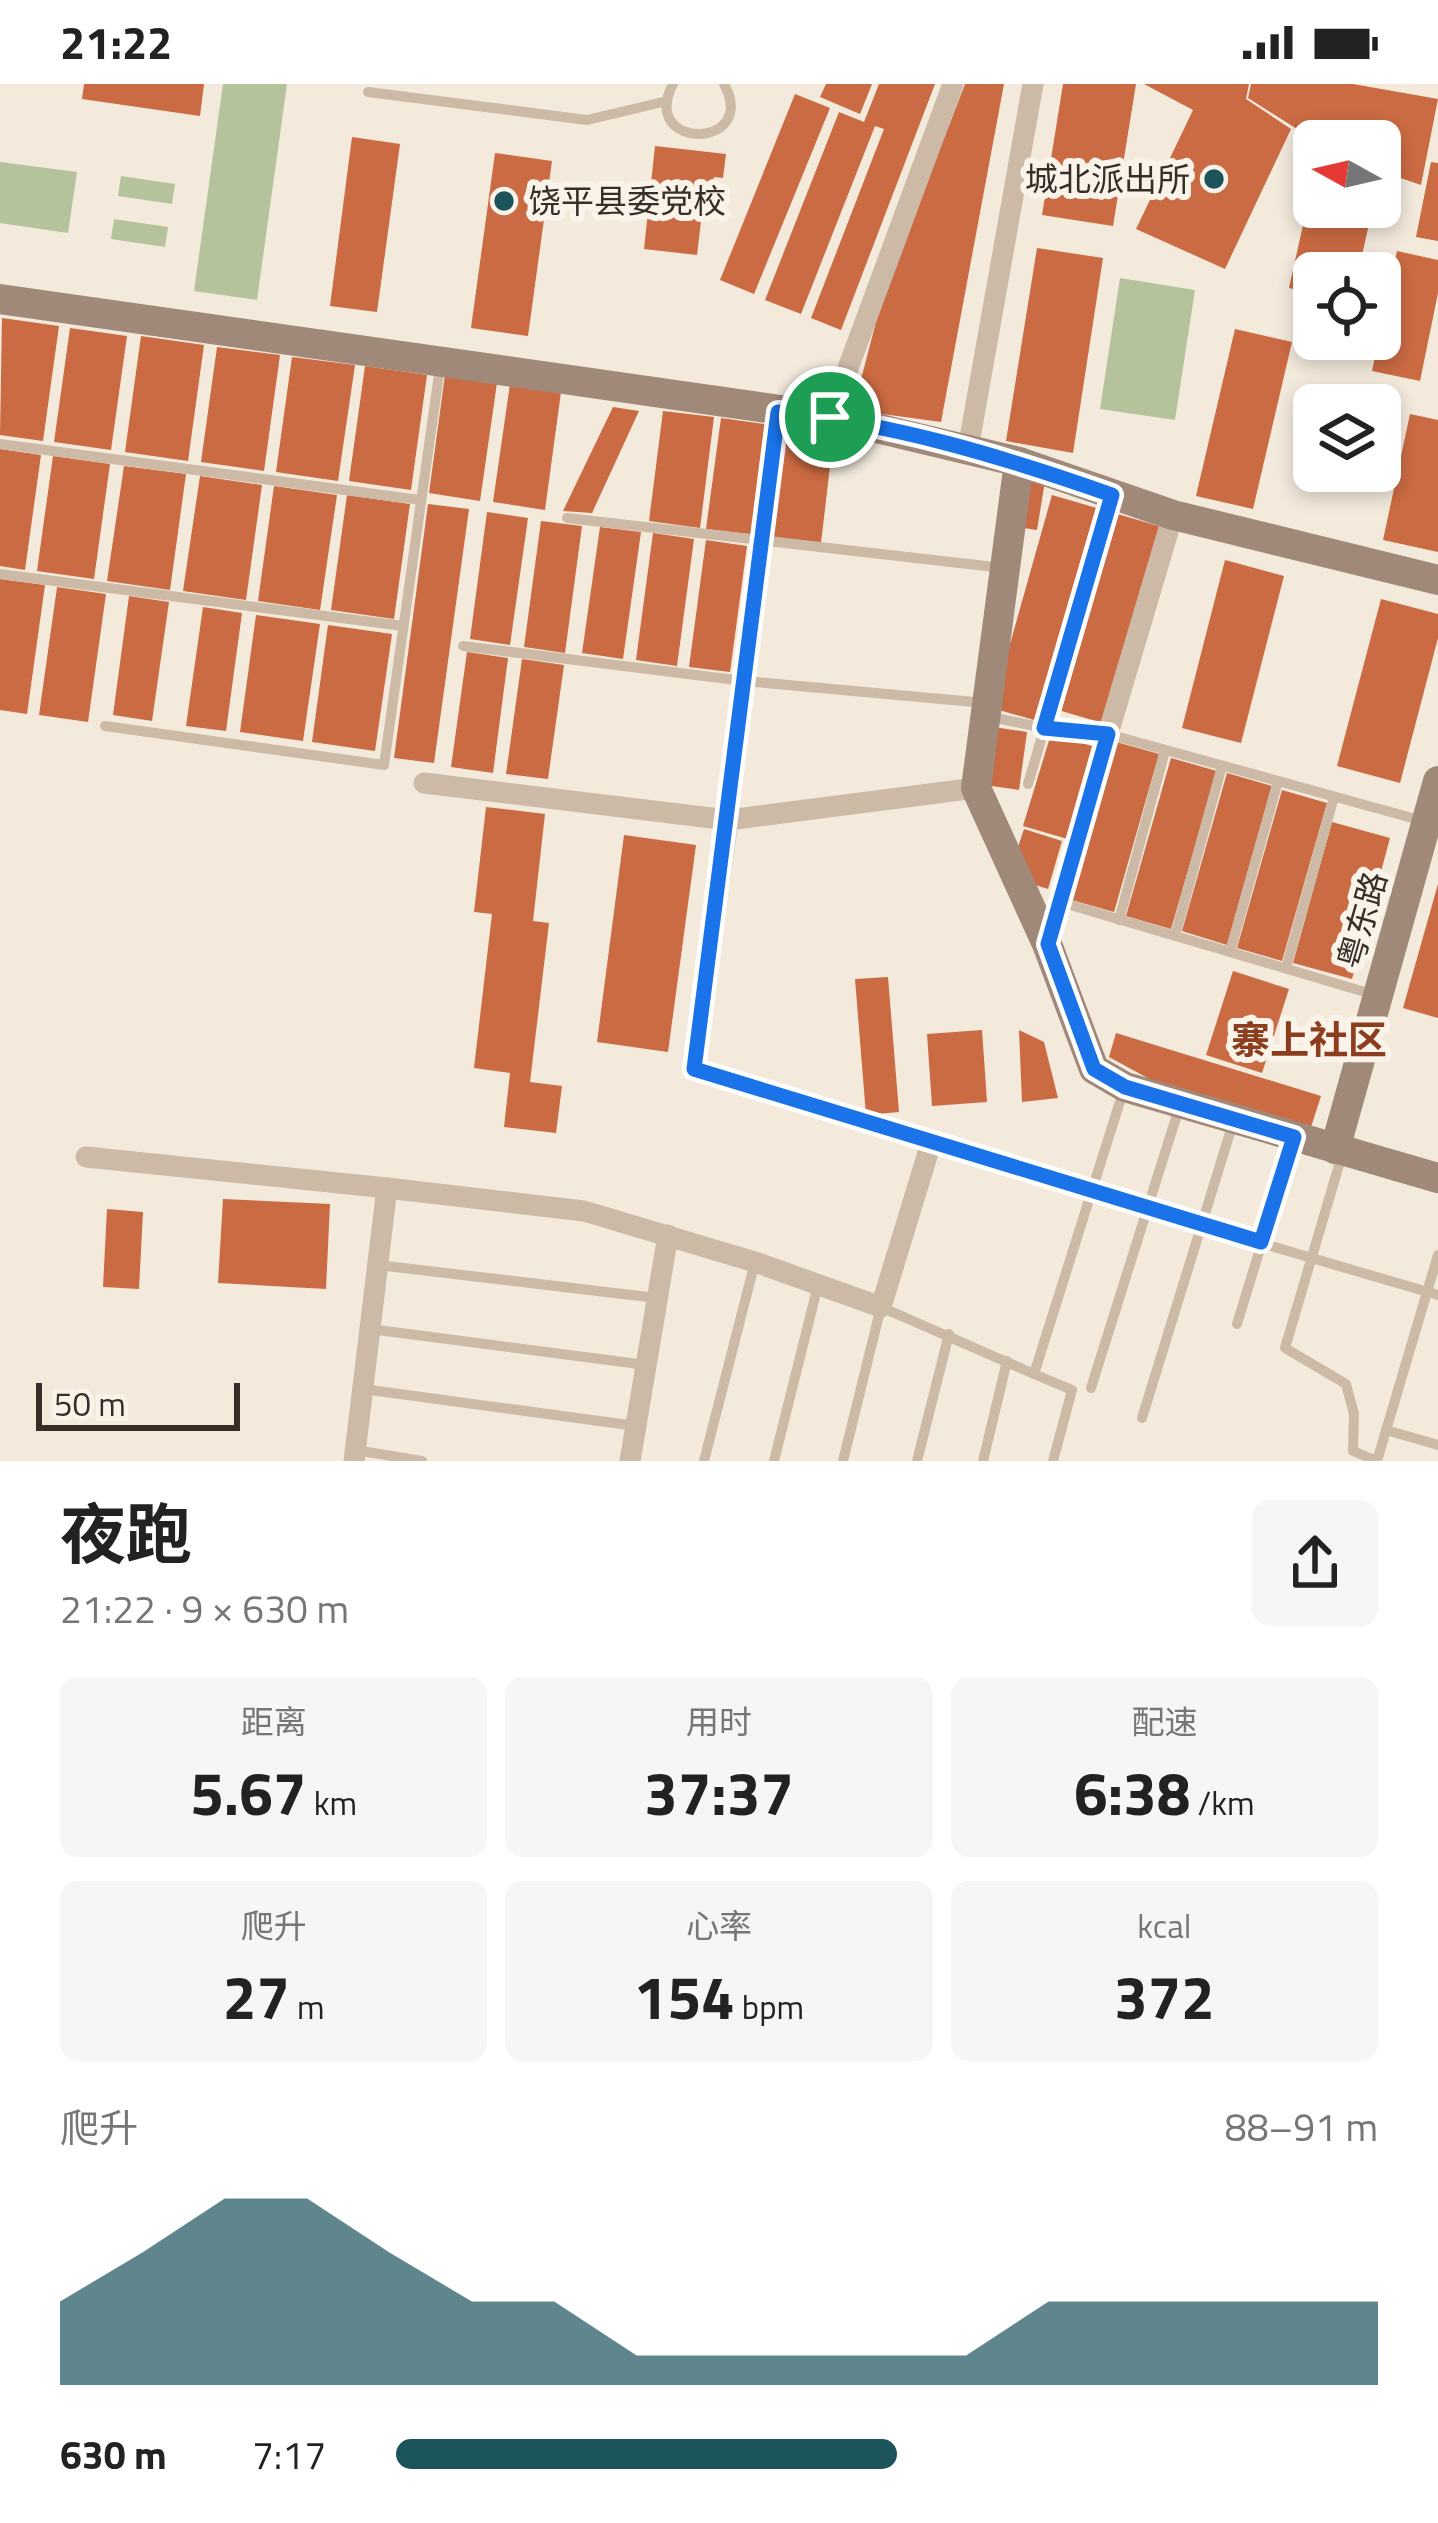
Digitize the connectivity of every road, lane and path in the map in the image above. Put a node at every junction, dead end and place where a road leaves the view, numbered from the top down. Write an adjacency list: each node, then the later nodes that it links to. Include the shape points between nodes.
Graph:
1 (674, 84): 6 (lane)
2 (724, 84): 6 (lane, via 730,110 710,134 679,129)
3 (953, 84): 10 (street)
4 (1034, 84): 12 (street)
5 (368, 92): 6 (lane, via 587,120)
6 (667, 101)
7 (0, 299): 8 (street)
8 (440, 363): 9 (street); 15 (lane)
9 (778, 412): 10 (street); 18 (lane)
10 (830, 417): 12 (street)
11 (0, 445): 15 (lane)
12 (968, 449): 13 (street)
13 (1019, 462): 14 (street); 19 (street)
14 (1112, 495): 16 (street); 27 (lane)
15 (420, 500): 22 (lane)
16 (1174, 514): 21 (street); 28 (street)
17 (567, 518): 18 (lane)
18 (761, 541): 19 (lane); 24 (lane)
19 (1003, 568): 25 (street)
20 (0, 574): 22 (lane)
21 (1438, 580)
22 (403, 626): 26 (lane, via 385,765)
23 (463, 646): 24 (lane)
24 (744, 681): 25 (lane); 37 (lane)
25 (986, 710): 27 (lane); 35 (street)
26 (105, 726)
27 (1044, 728): 28 (lane); 34 (lane)
28 (1108, 734): 29 (lane); 39 (lane)
29 (1165, 751): 30 (lane); 40 (lane)
30 (1222, 766): 31 (lane); 41 (lane)
31 (1278, 781): 36 (lane); 43 (lane)
32 (1438, 781): 38 (street, 粤东路)
33 (424, 783): 37 (street)
34 (1028, 784)
35 (976, 788): 37 (street); 42 (street)
36 (1334, 797): 38 (lane); 44 (lane)
37 (728, 820): 46 (street)
38 (1433, 824): 45 (street, 粤东路)
39 (1060, 902): 40 (lane); 42 (lane)
40 (1119, 920): 41 (lane)
41 (1175, 936): 43 (lane)
42 (1048, 944): 47 (street, via 1094,1069)
43 (1231, 952): 44 (lane)
44 (1286, 968): 45 (lane)
45 (1378, 995): 52 (street, 粤东路)
46 (694, 1069): 51 (lane)
47 (1125, 1087): 48 (street); 56 (lane)
48 (1181, 1103): 49 (street); 57 (lane)
49 (1234, 1119): 50 (street); 58 (lane)
50 (1294, 1137): 52 (street); 60 (lane)
51 (931, 1143): 56 (lane); 68 (street)
52 (1335, 1149): 54 (street); 62 (lane, via 1340,1165)
53 (86, 1157): 55 (street)
54 (1438, 1178)
55 (387, 1188): 59 (street, via 584,1211); 64 (street)
56 (1090, 1193): 57 (lane); 74 (lane)
57 (1147, 1209): 58 (lane); 75 (lane)
58 (1201, 1225): 60 (lane); 77 (lane)
59 (668, 1235): 63 (street); 67 (street)
60 (1261, 1242): 62 (lane); 69 (lane)
61 (1438, 1255): 66 (lane)
62 (1311, 1257): 66 (lane); 90 (lane, via 1285,1348 1346,1384 1353,1451)
63 (754, 1262): 65 (street); 84 (lane)
64 (377, 1265): 67 (lane); 70 (street)
65 (818, 1285): 68 (street); 85 (lane)
66 (1432, 1293): 79 (lane)
67 (657, 1298): 73 (street)
68 (881, 1307): 71 (lane); 86 (lane)
69 (1237, 1324)
70 (370, 1329): 73 (lane); 76 (street)
71 (949, 1334): 72 (lane); 87 (lane)
72 (1007, 1361): 74 (lane); 88 (lane)
73 (646, 1365): 78 (street)
74 (1034, 1374): 89 (lane, via 1072,1390)
75 (1091, 1388)
76 (363, 1389): 78 (lane); 81 (street)
77 (1142, 1418)
78 (636, 1426): 83 (street)
79 (1386, 1430): 80 (lane); 90 (lane)
80 (1438, 1445)
81 (355, 1456): 82 (lane)
82 (422, 1461)
83 (630, 1461)
84 (704, 1461)
85 (774, 1461)
86 (843, 1461)
87 (917, 1461)
88 (983, 1461)
89 (1053, 1461)
90 (1377, 1461)

